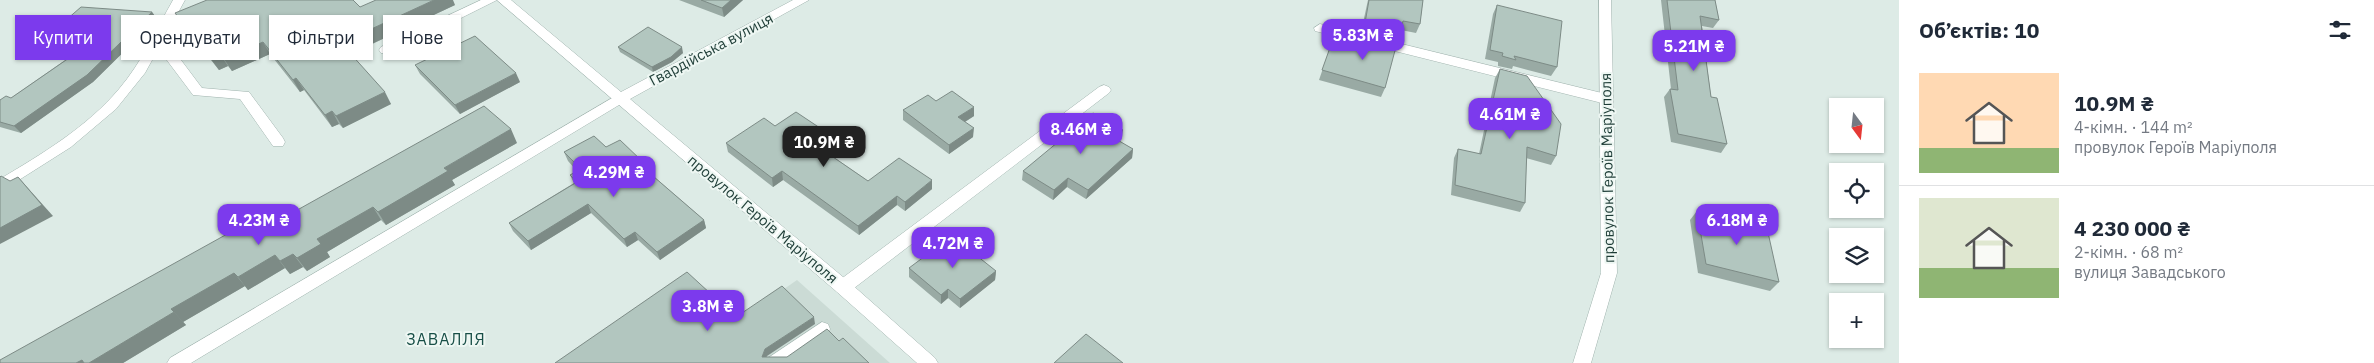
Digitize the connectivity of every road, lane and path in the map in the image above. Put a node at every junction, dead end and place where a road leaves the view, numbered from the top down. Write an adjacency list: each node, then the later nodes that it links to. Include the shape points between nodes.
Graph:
1 (179, 0): 6 (street)
2 (490, 0): 7 (street)
3 (503, 0): 12 (street, провулок Героїв Маріуполя)
4 (803, 0): 12 (street, Гвардійська вулиця)
5 (1605, 0): 13 (street, провулок Героїв Маріуполя)
6 (171, 15)
7 (459, 15)
8 (1320, 28): 13 (street)
9 (145, 60): 15 (street, via 133,80 108,108 62,147)
10 (174, 60): 14 (street, via 198,92 244,95)
11 (1104, 90): 16 (street)
12 (619, 99): 16 (street, провулок Героїв Маріуполя); 18 (street, Гвардійська вулиця)
13 (1606, 99): 21 (street, провулок Героїв Маріуполя, via 1609,273)
14 (278, 142)
15 (0, 186)
16 (843, 287): 20 (street, провулок Героїв Маріуполя)
17 (822, 329): 19 (street)
18 (176, 363)
19 (774, 363)
20 (929, 363)
21 (1582, 363)

